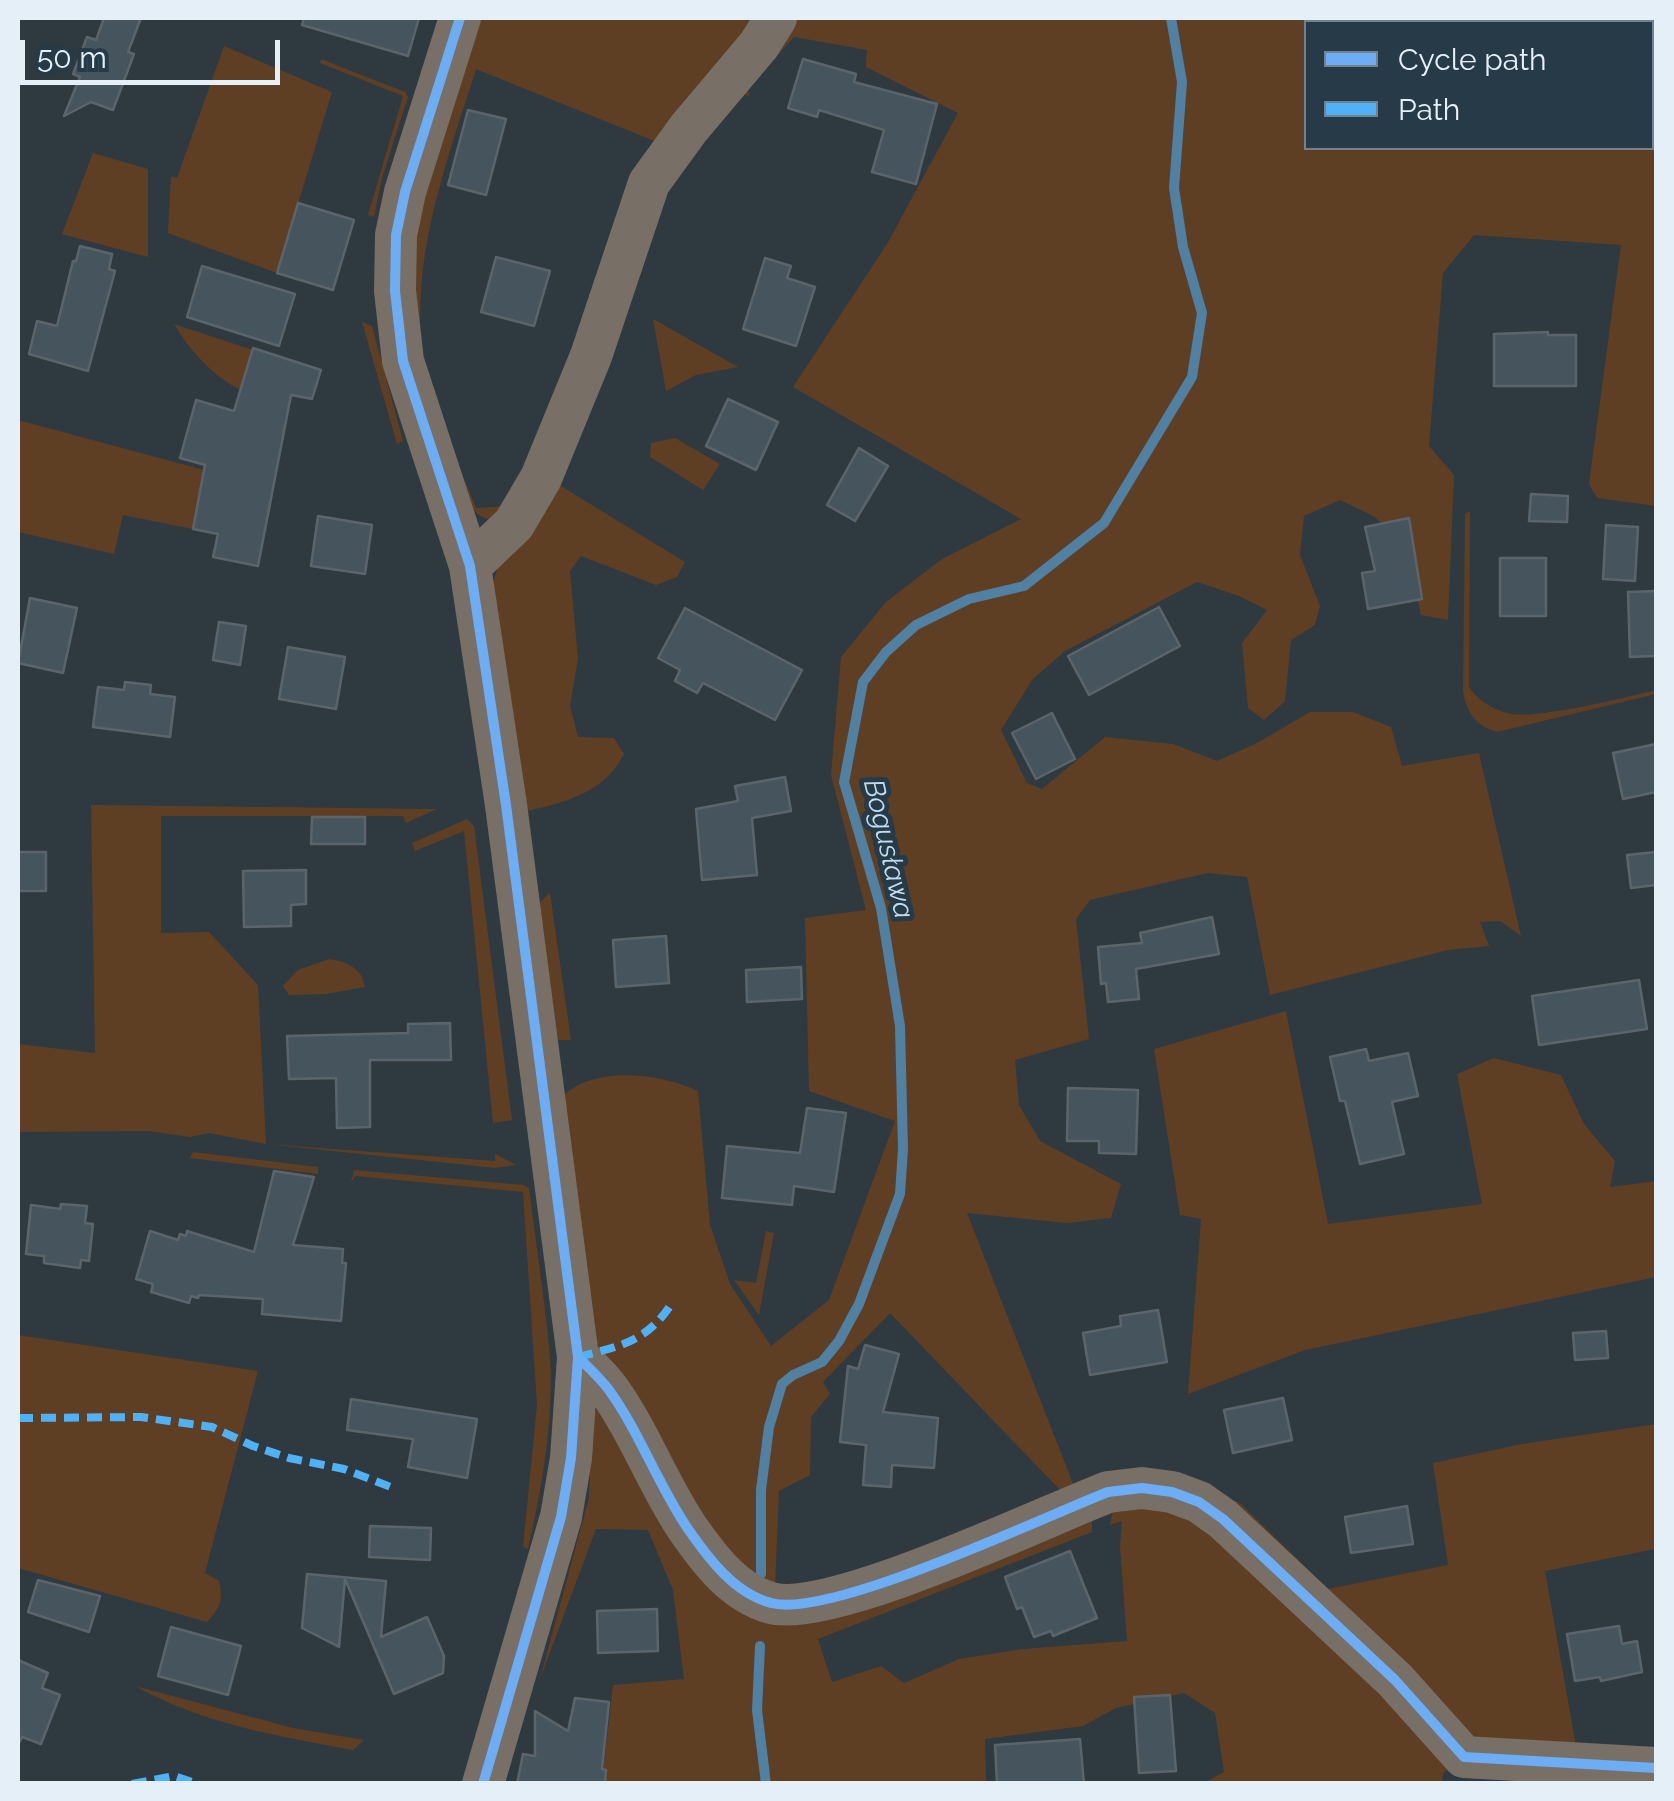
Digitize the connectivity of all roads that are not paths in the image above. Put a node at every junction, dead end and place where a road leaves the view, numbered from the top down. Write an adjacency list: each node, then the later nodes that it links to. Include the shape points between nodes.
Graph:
1 (460, 18): 3 (street, via 405,192 394,265 403,361)
2 (776, 18): 3 (street, via 649,182 540,478 514,524)
3 (470, 566): 4 (street)
4 (578, 1356): 5 (street, via 608,1388 708,1558 751,1596 794,1606 820,1602 1108,1492 1172,1492 1199,1502 1250,1543 1395,1680 1464,1757); 6 (street, via 562,1518)
5 (1656, 1768)
6 (482, 1784)

